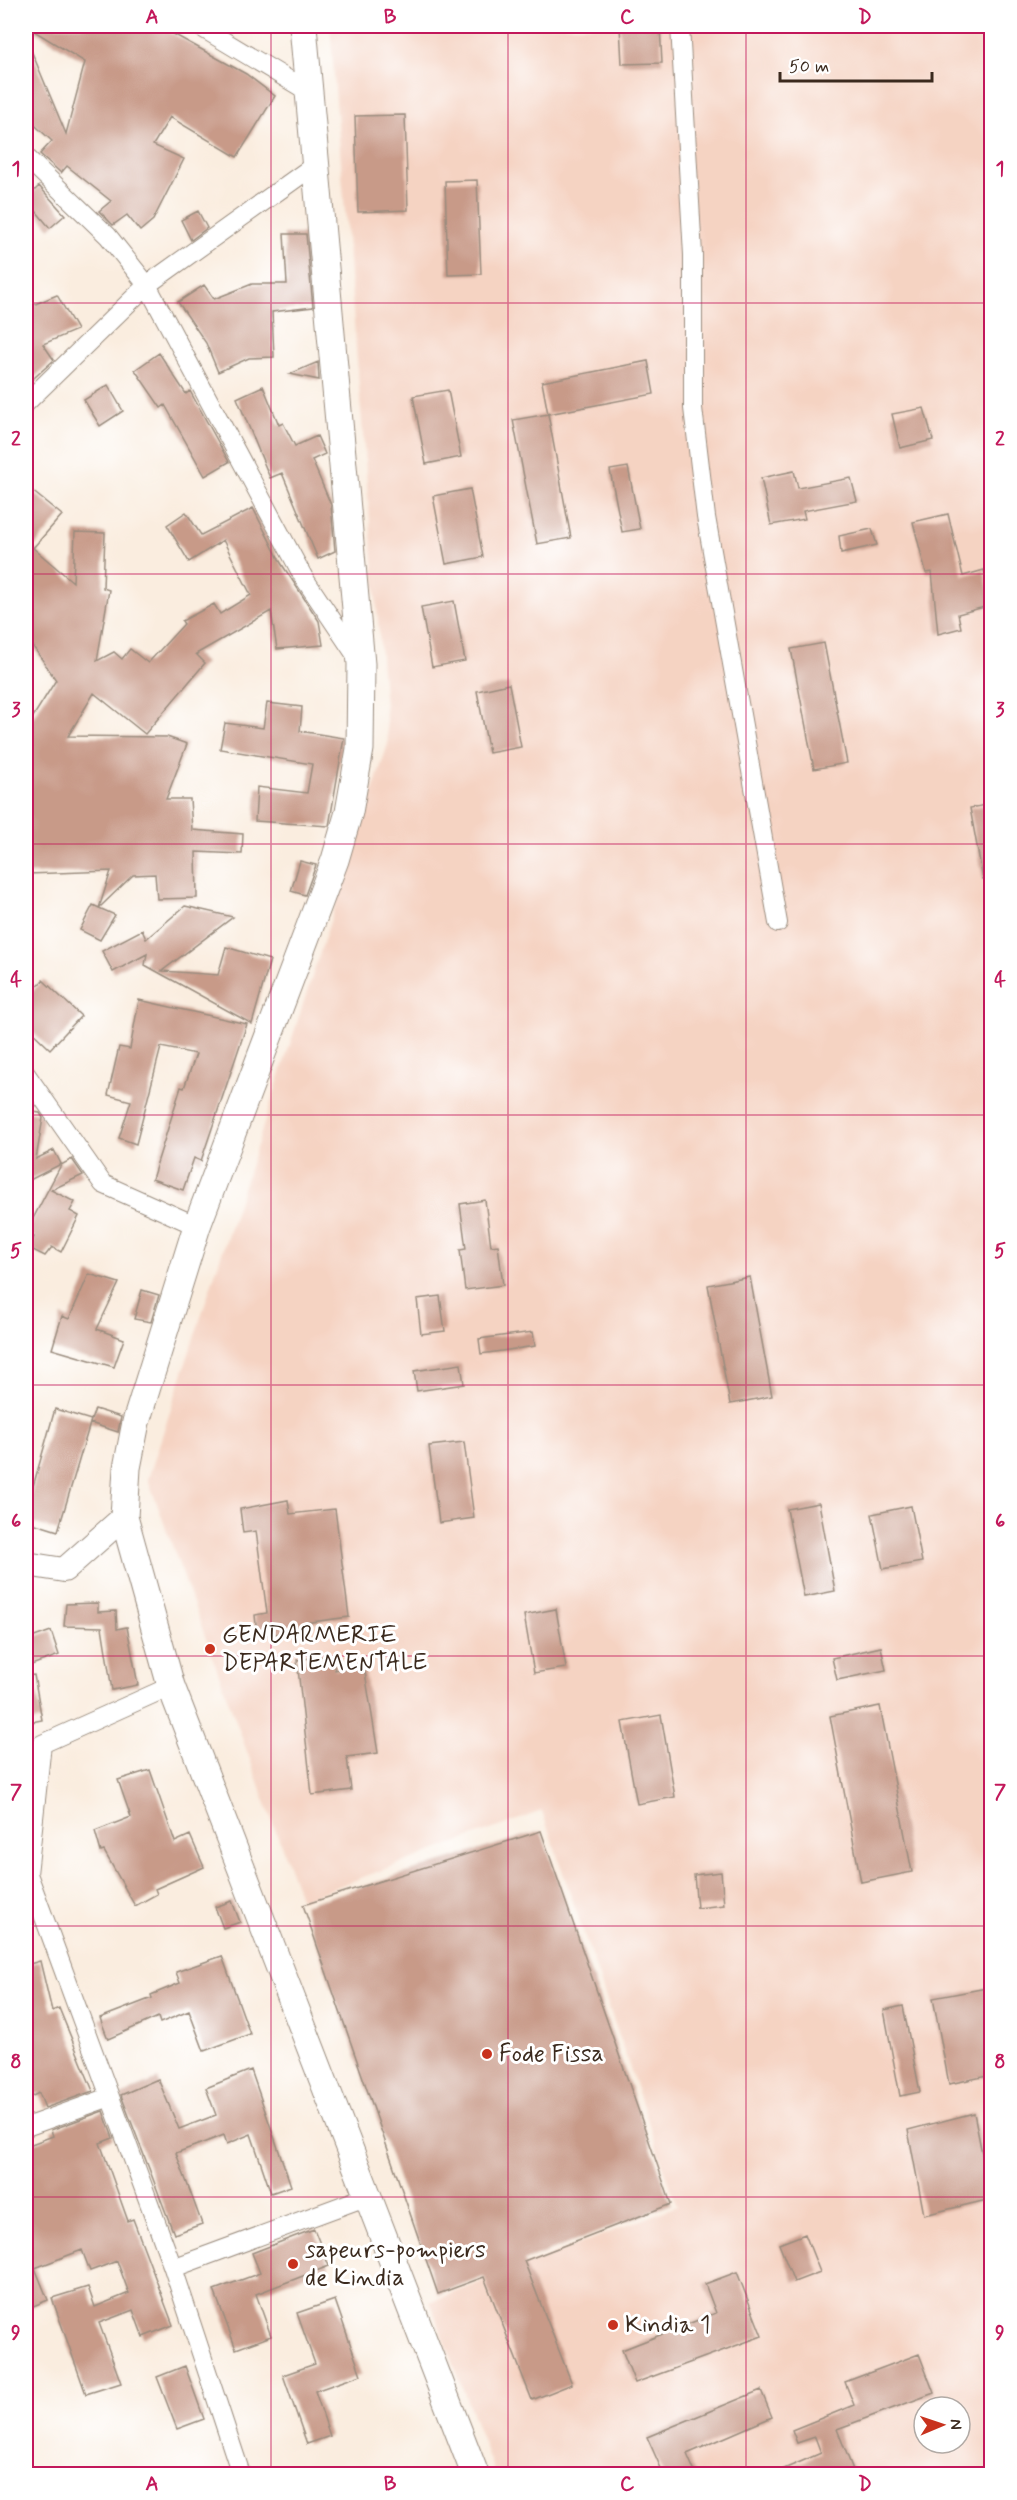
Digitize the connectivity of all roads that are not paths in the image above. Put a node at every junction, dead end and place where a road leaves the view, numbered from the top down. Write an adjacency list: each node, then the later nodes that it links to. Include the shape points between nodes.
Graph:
1 (199, 26): 4 (street)
2 (303, 26): 4 (main road)
3 (680, 26): 10 (street, via 693,255 693,408 706,517)
4 (309, 92): 6 (main road)
5 (26, 157): 7 (street, via 108,236)
6 (316, 164): 7 (street); 9 (main road)
7 (147, 285): 8 (street); 9 (street, via 304,578)
8 (26, 403)
9 (361, 664): 12 (main road, via 360,749 349,812 335,860)
10 (778, 923)
11 (26, 1074): 12 (street, via 103,1184)
12 (197, 1226): 13 (main road, via 136,1422 127,1468)
13 (124, 1517): 14 (street, via 64,1570); 15 (main road)
14 (26, 1564)
15 (171, 1686): 16 (street, via 42,1744 28,1874); 18 (main road)
16 (110, 2097): 17 (street); 19 (street)
17 (26, 2127)
18 (368, 2196): 19 (street); 20 (main road)
19 (172, 2268): 21 (street)
20 (474, 2474)
21 (241, 2475)

